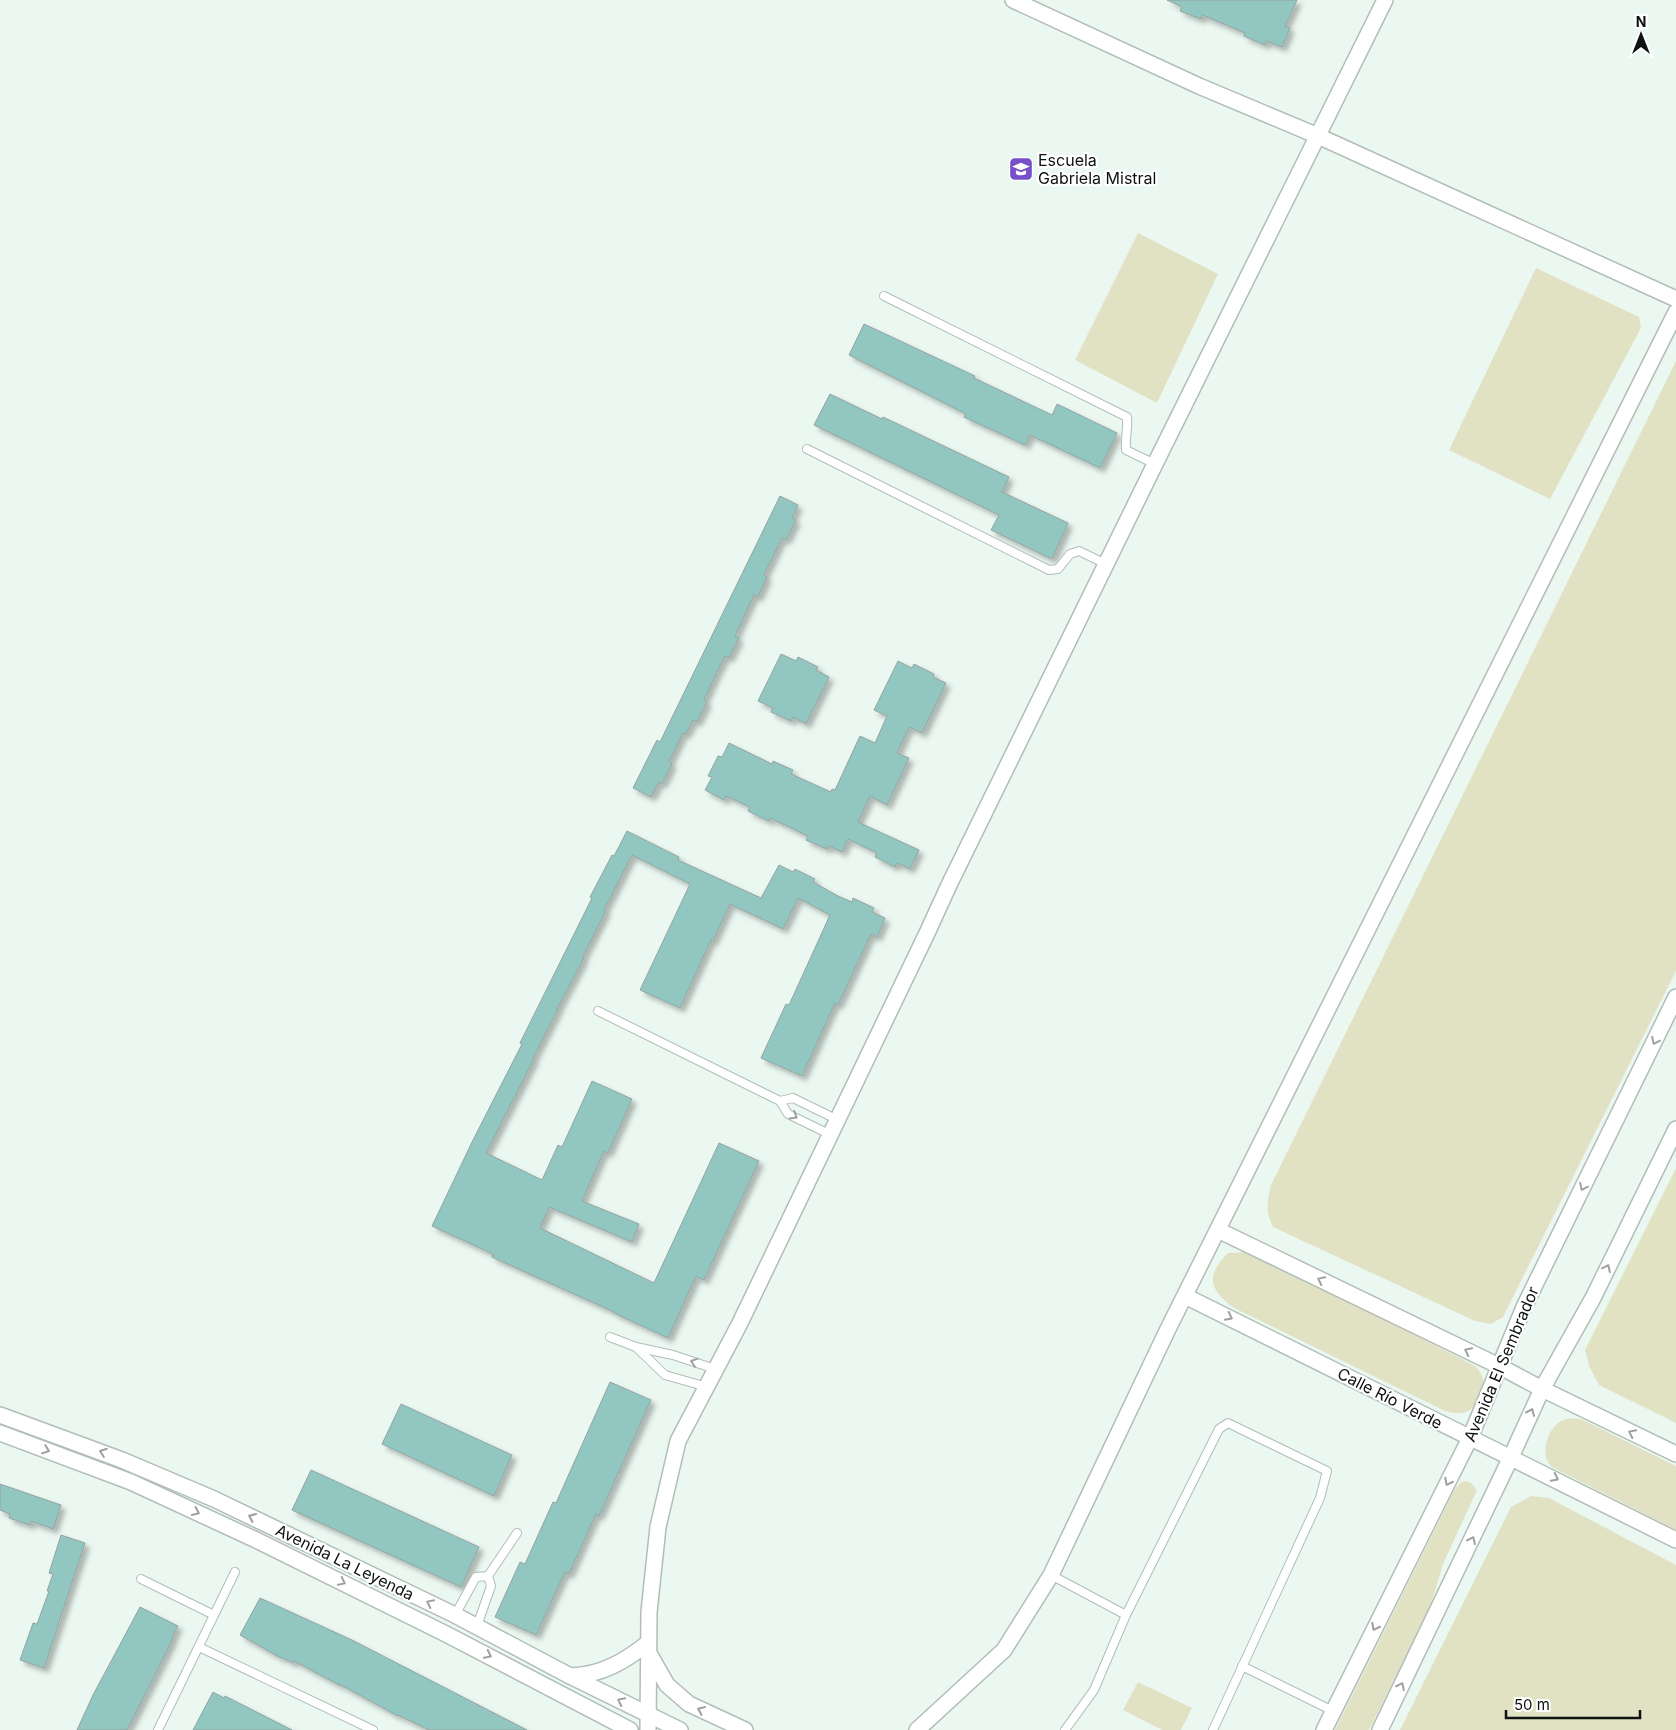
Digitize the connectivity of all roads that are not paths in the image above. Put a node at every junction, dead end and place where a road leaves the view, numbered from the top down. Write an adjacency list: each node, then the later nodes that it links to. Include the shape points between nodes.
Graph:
1 (1013, 0): 3 (street, via 1198,86)
2 (1385, 0): 3 (street)
3 (1318, 136): 5 (street); 8 (street)
4 (884, 296): 8 (lane, via 1127,417 1126,450)
5 (1676, 300)
6 (1676, 312): 16 (street)
7 (807, 449): 9 (lane, via 1049,570 1058,570 1070,554 1079,551)
8 (1155, 464): 9 (street)
9 (1106, 564): 13 (street)
10 (1676, 997): 20 (street, Avenida El Sembrador, one-way to 20, via 1529,1298)
11 (598, 1011): 12 (lane)
12 (780, 1101): 13 (lane, via 793,1098); 15 (lane, one-way to 15, via 788,1114)
13 (838, 1120): 15 (street)
14 (1676, 1129): 23 (street, one-way to 14, via 1592,1298)
15 (830, 1135): 21 (street)
16 (1218, 1230): 17 (street); 20 (street, one-way to 16)
17 (1185, 1296): 26 (street, Calle Río Verde, one-way to 26); 32 (street)
18 (610, 1337): 19 (lane)
19 (636, 1348): 21 (lane, one-way to 19, via 673,1354); 22 (lane, via 665,1375)
20 (1500, 1366): 23 (street); 26 (street, Avenida El Sembrador)
21 (715, 1369): 22 (street)
22 (707, 1387): 40 (street, via 678,1441 658,1526)
23 (1542, 1389): 27 (street, one-way to 23); 28 (street, one-way to 23)
24 (0, 1415): 36 (street, Avenida La Leyenda, one-way to 24, via 214,1499 122,1460)
25 (0, 1433): 47 (street, Avenida La Leyenda, one-way to 47, via 131,1482 254,1539 473,1647)
26 (1470, 1438): 28 (street, Calle Río Verde); 43 (street, Avenida El Sembrador, one-way to 43)
27 (1676, 1454)
28 (1511, 1456): 30 (street, Calle Río Verde, one-way to 30); 54 (street, one-way to 28)
29 (517, 1533): 33 (lane)
30 (1676, 1540)
31 (235, 1572): 35 (lane)
32 (1051, 1574): 37 (lane); 50 (street, via 1004,1650)
33 (488, 1576): 36 (lane, via 476,1577); 38 (lane, via 491,1586)
34 (141, 1579): 35 (lane)
35 (214, 1615): 39 (lane)
36 (455, 1615): 38 (street, Avenida La Leyenda)
37 (1126, 1615): 41 (lane, via 1220,1429 1228,1423 1327,1471 1320,1498); 51 (lane, via 1094,1690)
38 (477, 1626): 42 (street, Avenida La Leyenda)
39 (199, 1647): 45 (lane); 46 (lane)
40 (648, 1648): 42 (street, via 612,1667 582,1676); 44 (street); 49 (street, one-way to 40, via 688,1704 667,1684)
41 (1242, 1666): 43 (lane); 52 (lane)
42 (570, 1676): 44 (street, Avenida La Leyenda, one-way to 42)
43 (1333, 1711): 53 (street, Avenida El Sembrador)
44 (648, 1722): 48 (street, Avenida La Leyenda)
45 (158, 1730)
46 (373, 1730)
47 (630, 1730)
48 (680, 1730)
49 (745, 1730)
50 (917, 1730)
51 (1065, 1730)
52 (1213, 1730)
53 (1324, 1730)
54 (1380, 1730)

